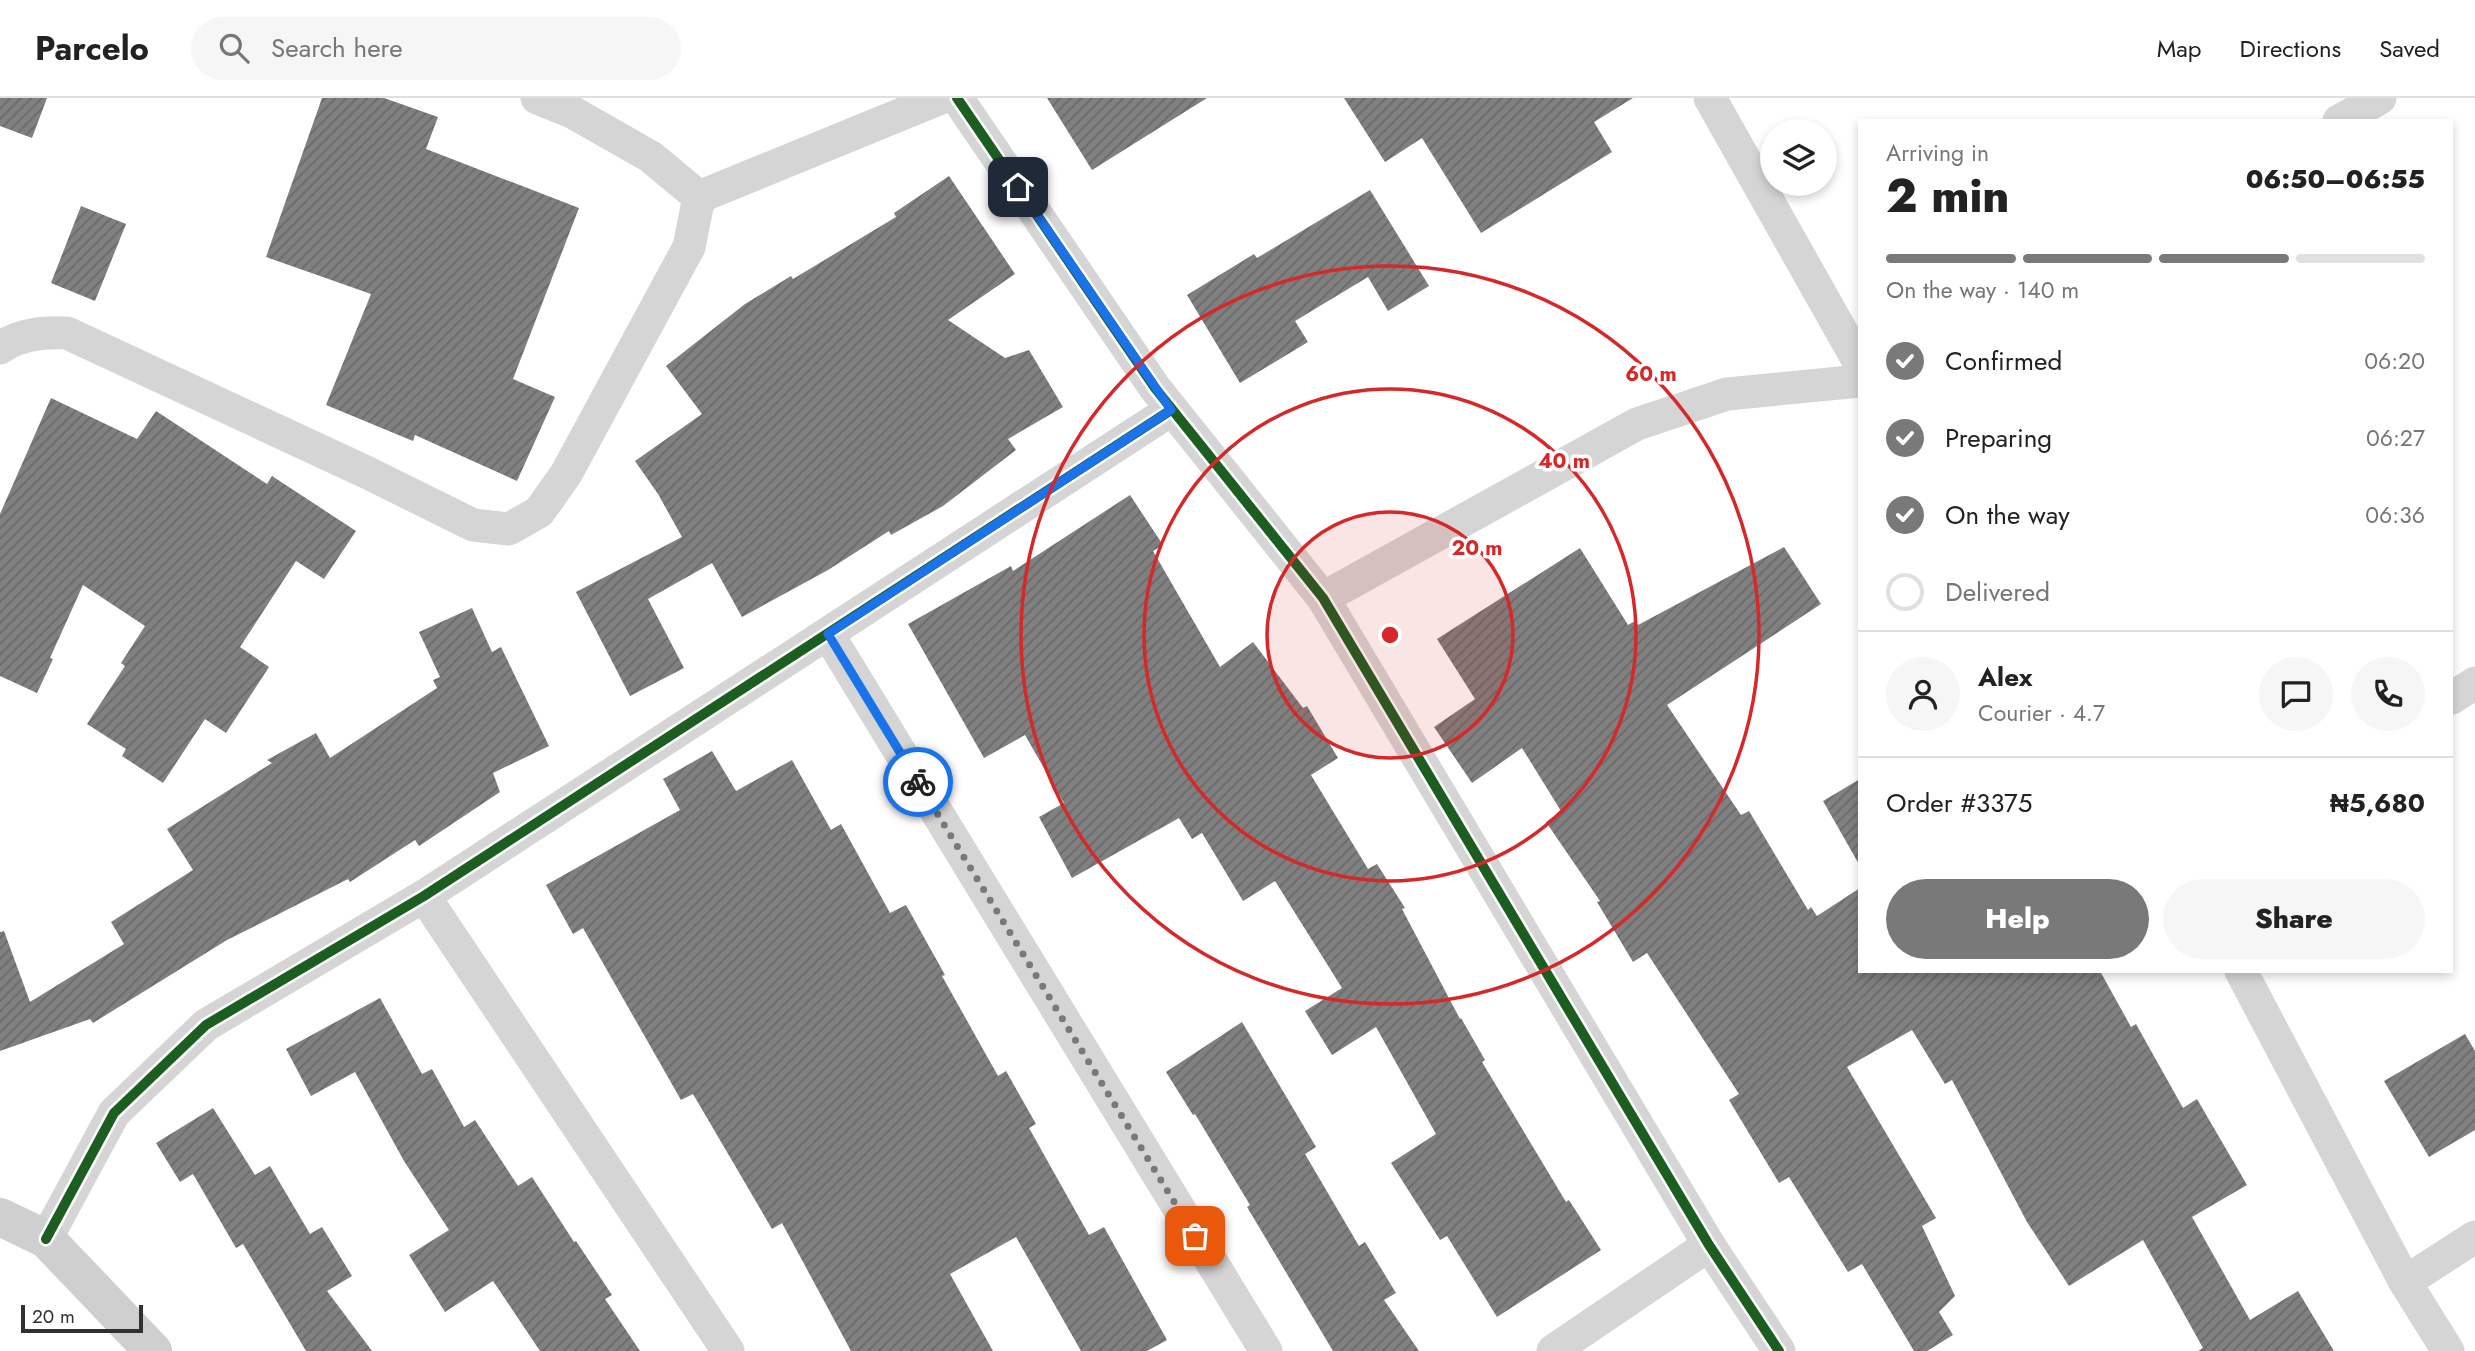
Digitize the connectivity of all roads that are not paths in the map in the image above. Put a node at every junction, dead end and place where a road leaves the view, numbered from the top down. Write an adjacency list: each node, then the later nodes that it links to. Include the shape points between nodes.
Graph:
1 (537, 98): 7 (street, via 572,112 651,157)
2 (941, 98): 7 (street)
3 (957, 98): 11 (street)
4 (1710, 98): 9 (street)
5 (2380, 98): 6 (street)
6 (2343, 119)
7 (699, 197): 8 (street, via 689,247 566,474 540,512 509,529 473,525 66,332 11,340)
8 (0, 348)
9 (1858, 361)
10 (1858, 381): 12 (street, via 1727,394 1637,424)
11 (1171, 410): 12 (street); 13 (street)
12 (1323, 598): 21 (street)
13 (828, 634): 16 (street); 25 (street)
14 (2475, 683): 15 (street)
15 (2453, 697)
16 (424, 896): 20 (street, via 206,1025 114,1114); 24 (street)
17 (2242, 973): 22 (street)
18 (0, 1217): 20 (street)
19 (2475, 1237): 22 (street)
20 (46, 1239): 23 (street)
21 (1709, 1245): 26 (street); 27 (street)
22 (2405, 1282): 28 (street)
23 (153, 1351)
24 (728, 1351)
25 (1266, 1351)
26 (1553, 1351)
27 (1779, 1351)
28 (2448, 1351)

